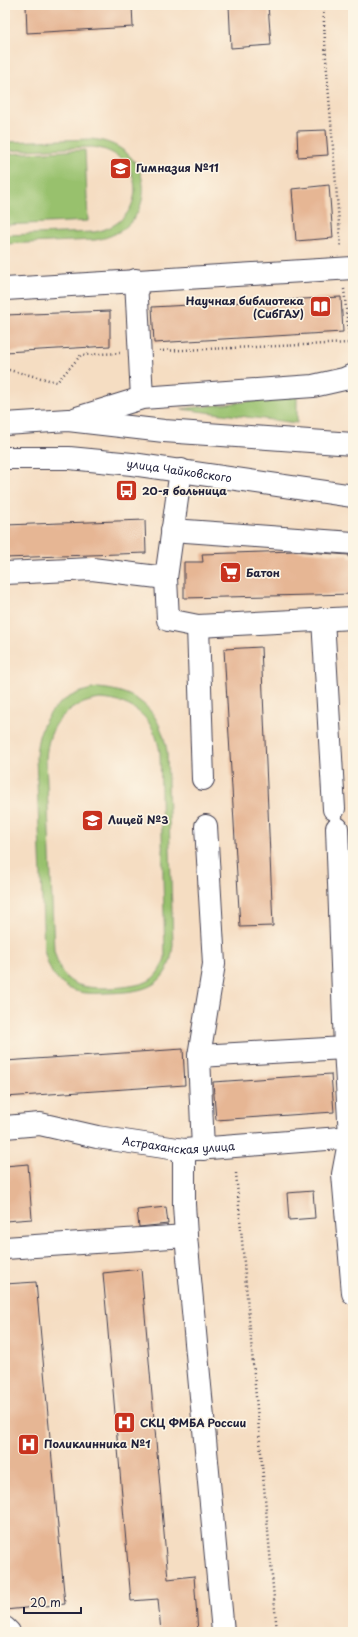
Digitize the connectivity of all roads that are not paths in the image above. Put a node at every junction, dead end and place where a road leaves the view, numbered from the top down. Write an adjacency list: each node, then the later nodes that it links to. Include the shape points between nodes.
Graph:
1 (348, 268): 2 (main road)
2 (136, 280): 3 (main road); 5 (main road)
3 (5, 289)
4 (353, 375): 5 (main road, via 313,386)
5 (142, 398): 6 (main road)
6 (68, 420): 7 (main road); 8 (main road)
7 (5, 424)
8 (353, 444)
9 (5, 458): 10 (main road, улица Чайковского, via 69,458)
10 (181, 470): 11 (main road, улица Чайковского); 12 (main road)
11 (353, 496)
12 (172, 530): 13 (main road); 15 (main road)
13 (353, 543)
14 (5, 573): 15 (main road, via 92,570)
15 (166, 578): 18 (main road, via 168,620)
16 (353, 618): 17 (main road)
17 (323, 619): 18 (main road); 21 (main road)
18 (198, 626): 19 (main road)
19 (203, 779)
20 (206, 826): 22 (main road, via 214,964)
21 (345, 1048): 22 (main road); 24 (main road)
22 (198, 1056): 25 (main road)
23 (5, 1127): 25 (main road, Астраханская улица, via 40,1124 97,1137)
24 (351, 1137): 25 (main road, Астраханская улица); 28 (main road, via 343,1174)
25 (194, 1150): 26 (main road, via 184,1204)
26 (186, 1236): 27 (main road); 31 (main road)
27 (5, 1248)
28 (353, 1293)
29 (5, 1628): 30 (main road)
30 (9, 1632)
31 (223, 1632)

